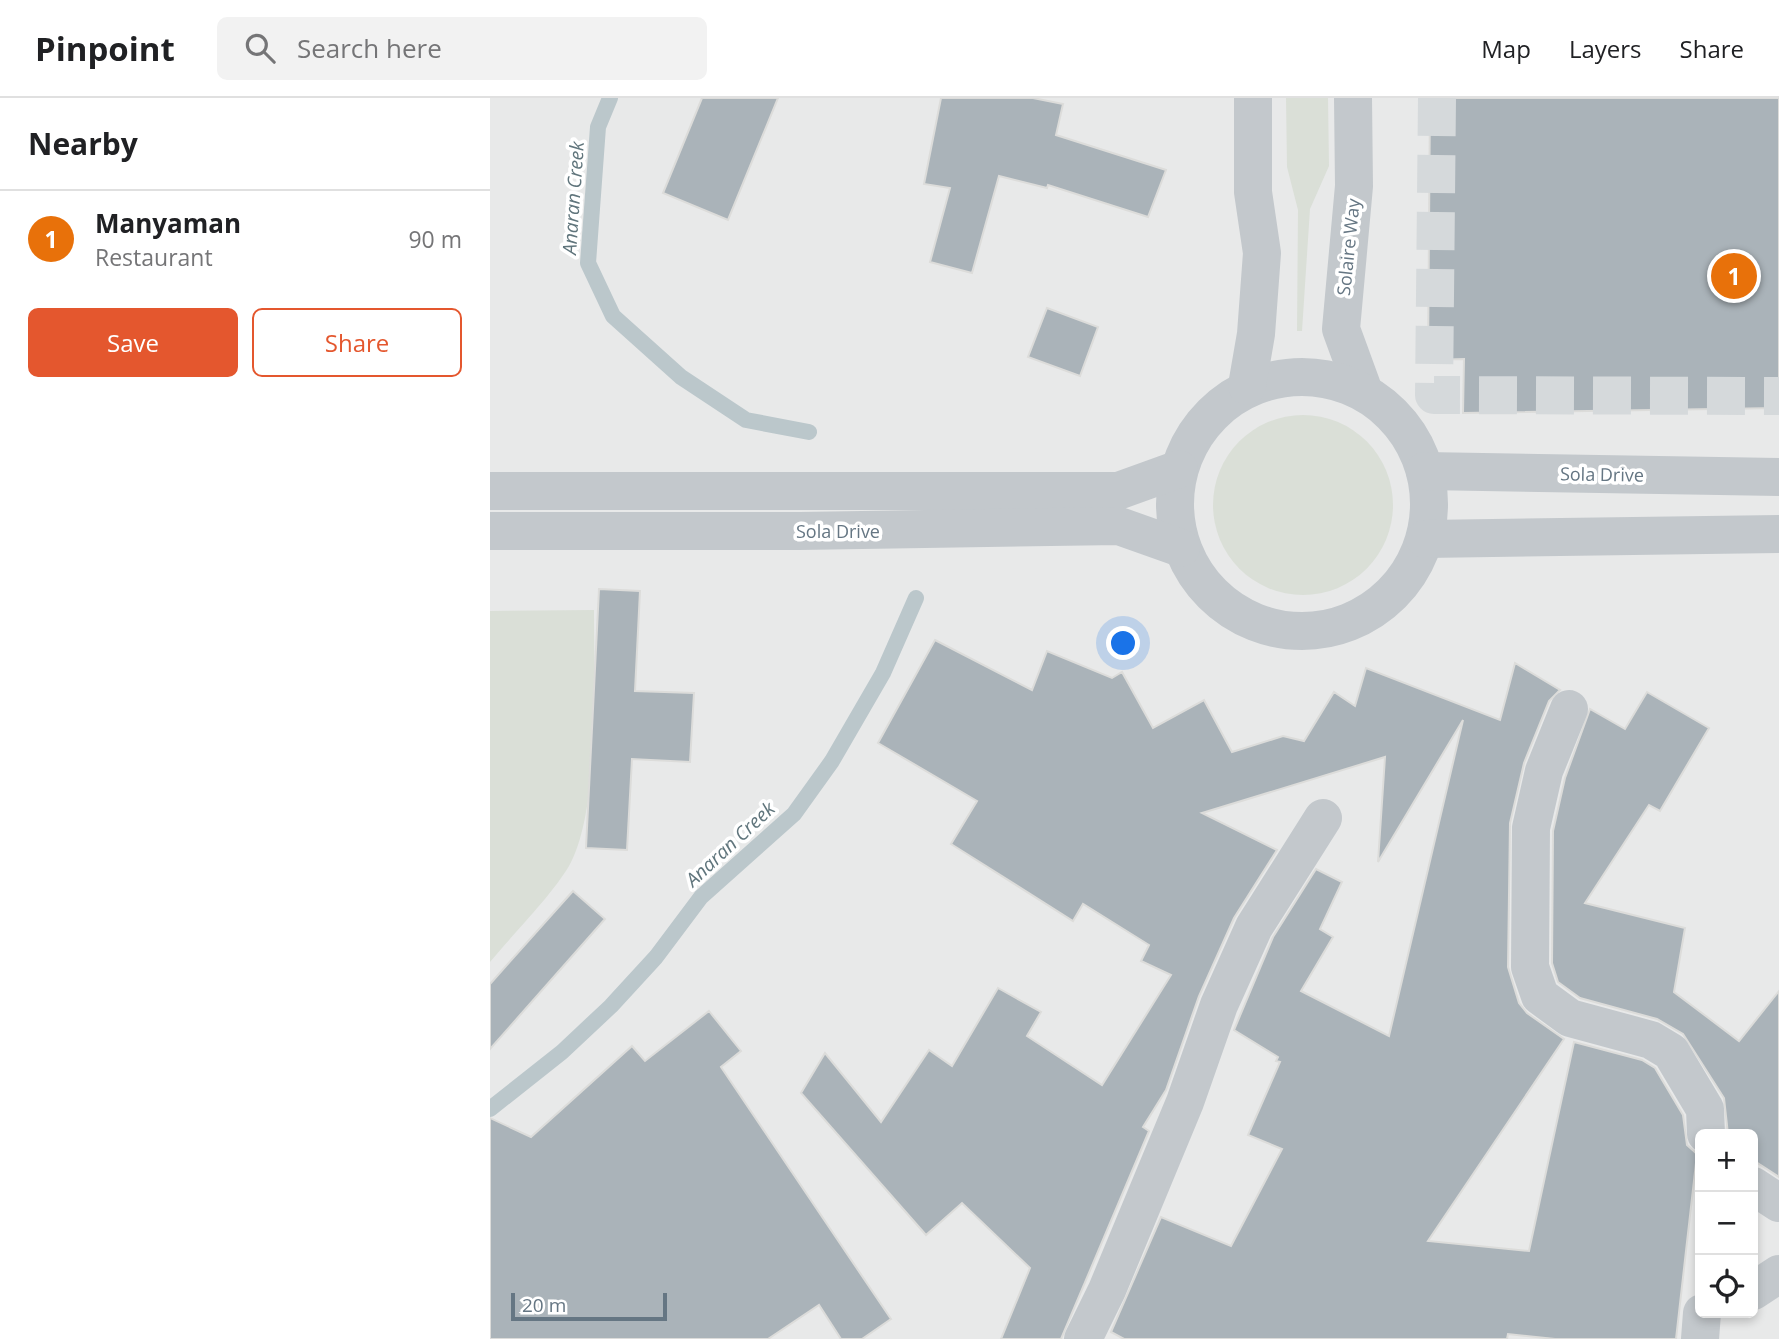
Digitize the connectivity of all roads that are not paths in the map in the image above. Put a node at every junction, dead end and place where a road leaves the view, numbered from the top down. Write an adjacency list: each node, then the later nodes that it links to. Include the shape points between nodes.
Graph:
1 (1253, 98): 3 (street, via 1253,192 1262,253)
2 (1353, 98): 4 (street, Solaire Way, via 1354,186 1341,329)
3 (1247, 386): 4 (street, via 1324,376); 5 (street, via 1195,434)
4 (1364, 392): 6 (street, via 1392,414 1413,440)
5 (1179, 469): 9 (street, Sola Drive, via 1118,491); 13 (street, via 1174,506)
6 (1425, 471): 7 (street, Sola Drive); 12 (street, via 1429,505)
7 (1779, 477)
8 (490, 491): 9 (street, Sola Drive, via 798,493)
9 (972, 511): 10 (street, Sola Drive, via 800,531); 13 (street, Sola Drive, via 1119,526)
10 (490, 531)
11 (1779, 534): 12 (street)
12 (1425, 539): 13 (street, via 1410,570 1388,598 1353,621 1313,632 1271,629 1233,613 1202,584)
13 (1181, 548)
14 (1569, 709): 16 (street, via 1544,771 1531,828 1530,967 1540,996 1570,1018 1651,1040 1671,1052 1704,1109)
15 (1323, 818): 21 (street, via 1254,927 1113,1277)
16 (1706, 1129)
17 (1758, 1189): 18 (street)
18 (1779, 1203)
19 (1779, 1274): 20 (street)
20 (1758, 1288)
21 (1083, 1339)

